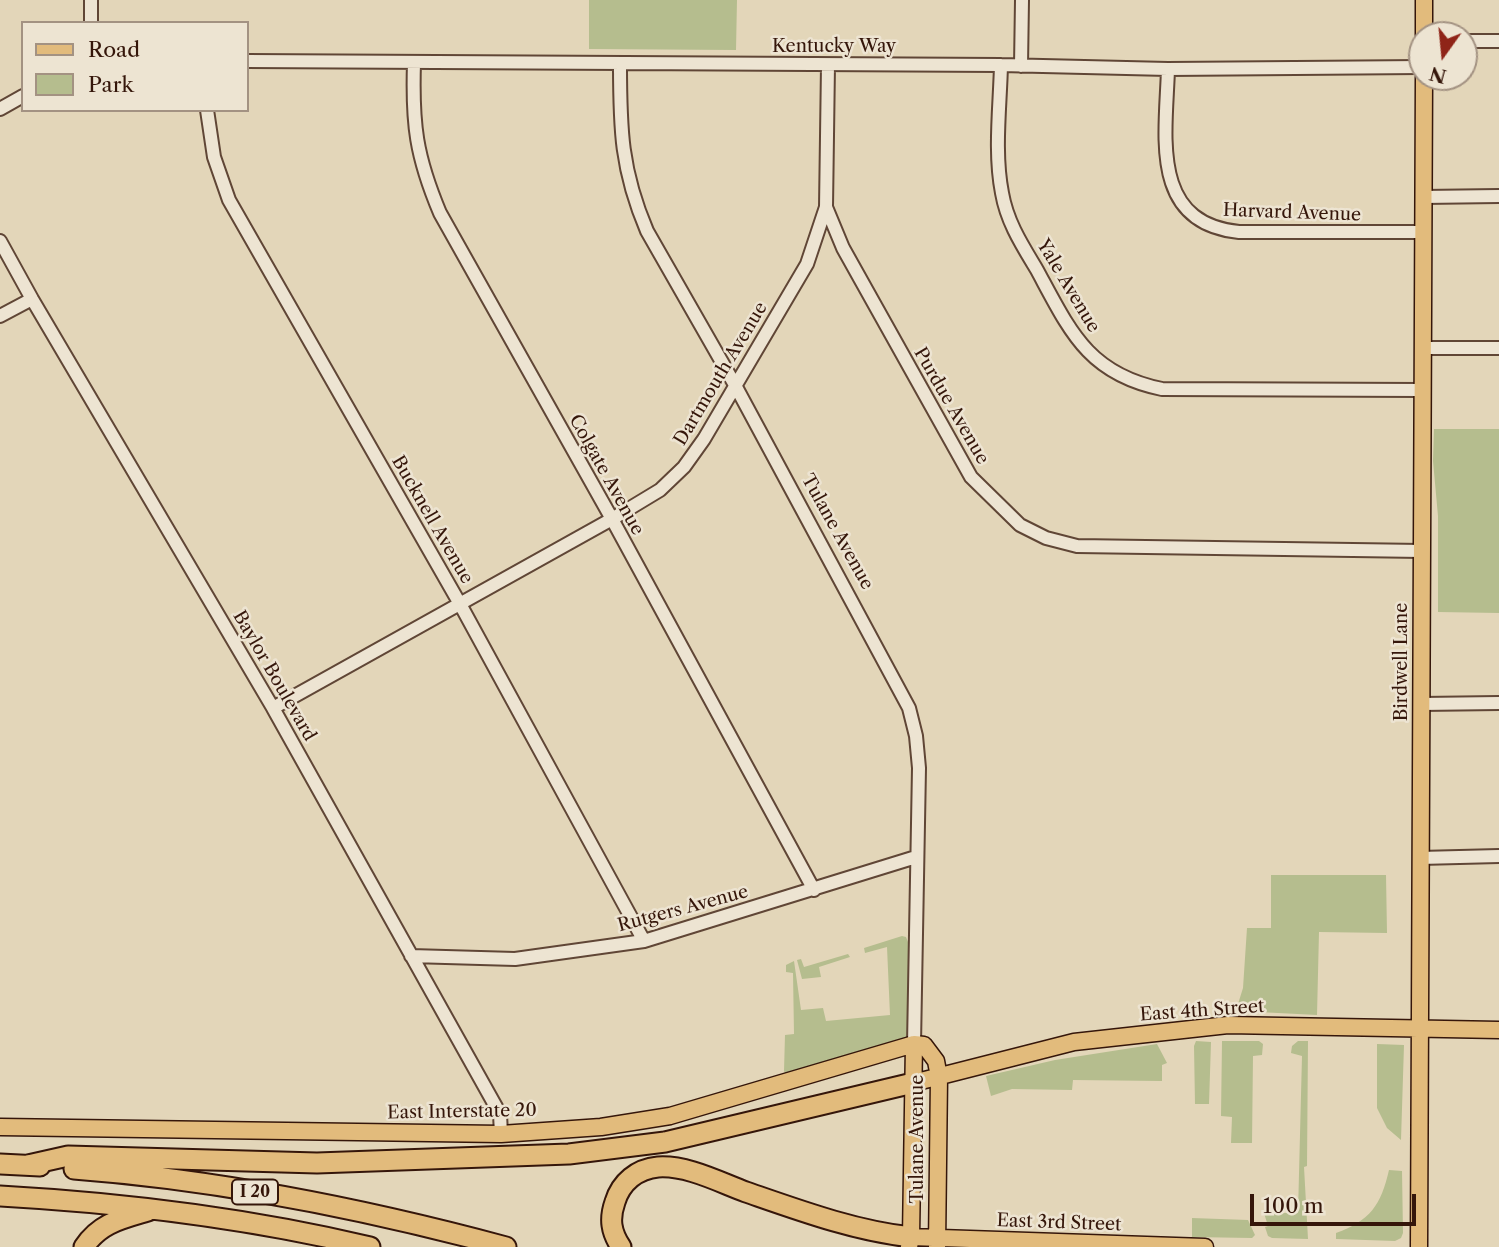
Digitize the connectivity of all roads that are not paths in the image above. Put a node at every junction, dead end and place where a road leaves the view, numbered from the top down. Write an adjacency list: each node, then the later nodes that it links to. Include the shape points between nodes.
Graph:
1 (92, 0): 4 (street)
2 (1022, 0): 13 (street)
3 (1424, 0): 5 (main road)
4 (91, 21)
5 (1424, 21)
6 (1478, 41): 7 (street)
7 (1499, 41)
8 (248, 61): 9 (street, Kentucky Way)
9 (414, 63): 10 (street, Kentucky Way); 31 (street, Colgate Avenue, via 416,142 440,213)
10 (620, 64): 11 (street, Kentucky Way); 29 (street, Tulane Avenue, via 623,153 637,207)
11 (828, 65): 12 (street, Kentucky Way); 22 (street, Purdue Avenue)
12 (1001, 65): 13 (street, Kentucky Way); 30 (street, Yale Avenue, via 999,167 1010,223 1073,335 1096,359 1120,377 1162,389)
13 (1021, 66): 15 (street, Kentucky Way)
14 (1408, 67): 15 (street, Kentucky Way)
15 (1168, 69): 23 (street, Harvard Avenue, via 1165,156 1171,186 1200,222 1240,232)
16 (1424, 91): 21 (main road, Birdwell Lane)
17 (21, 97): 18 (street)
18 (0, 109)
19 (208, 112): 33 (street, Bucknell Avenue, via 215,157 229,200)
20 (1499, 196): 21 (street)
21 (1423, 197): 23 (main road, Birdwell Lane)
22 (826, 207): 29 (street, Dartmouth Avenue, via 807,264); 32 (street, Purdue Avenue, via 849,259 971,477 1020,525 1046,538 1077,545)
23 (1423, 232): 27 (main road, Birdwell Lane)
24 (0, 241): 25 (street, Baylor Boulevard)
25 (32, 299): 26 (street); 36 (street, Baylor Boulevard)
26 (0, 316)
27 (1423, 348): 28 (street); 30 (main road, Birdwell Lane)
28 (1499, 348)
29 (735, 385): 31 (street, Dartmouth Avenue, via 684,467 660,490); 38 (street, Tulane Avenue, via 909,708 919,768)
30 (1422, 390): 32 (main road, Birdwell Lane)
31 (612, 519): 33 (street, Dartmouth Avenue); 40 (street, Colgate Avenue)
32 (1422, 551): 34 (main road, Birdwell Lane)
33 (460, 604): 36 (street, Dartmouth Avenue); 41 (street, Bucknell Avenue)
34 (1421, 704): 35 (street); 39 (main road, Birdwell Lane)
35 (1499, 704)
36 (273, 708): 42 (street, Baylor Boulevard)
37 (1499, 856): 39 (street)
38 (916, 857): 40 (street, Rutgers Avenue); 45 (street, Tulane Avenue)
39 (1420, 858): 43 (main road, Birdwell Lane)
40 (814, 890): 41 (street, Rutgers Avenue)
41 (644, 941): 42 (street, Rutgers Avenue, via 515,959)
42 (411, 956): 49 (street, Baylor Boulevard, via 500,1114)
43 (1419, 1029): 44 (main road, East 4th Street); 46 (main road, East 4th Street, via 1228,1024 1074,1042); 61 (main road, Birdwell Lane)
44 (1499, 1030)
45 (914, 1044): 46 (main road, Tulane Avenue, via 924,1045 936,1061); 47 (main road, Tulane Avenue); 49 (main road, East Interstate 20, via 670,1116 600,1127)
46 (939, 1077): 47 (main road, East 4th Street); 55 (main road, Tulane Avenue)
47 (913, 1083): 51 (highway, via 665,1142 569,1154 317,1163 68,1156); 54 (main road, Tulane Avenue)
48 (0, 1126): 49 (main road, East Interstate 20)
49 (501, 1134)
50 (0, 1164): 51 (highway, I 20)
51 (28, 1165): 58 (highway, I 20, via 257,1192)
52 (0, 1196): 53 (highway, I 20)
53 (155, 1209): 56 (highway, via 106,1224); 57 (highway, I 20)
54 (910, 1242): 55 (main road, East 3rd Street); 59 (highway, via 661,1167 633,1175 618,1193 611,1216 614,1237)
55 (937, 1243): 60 (main road, East 3rd Street)
56 (84, 1247)
57 (370, 1247)
58 (506, 1247)
59 (621, 1247)
60 (1205, 1247)
61 (1419, 1247)

